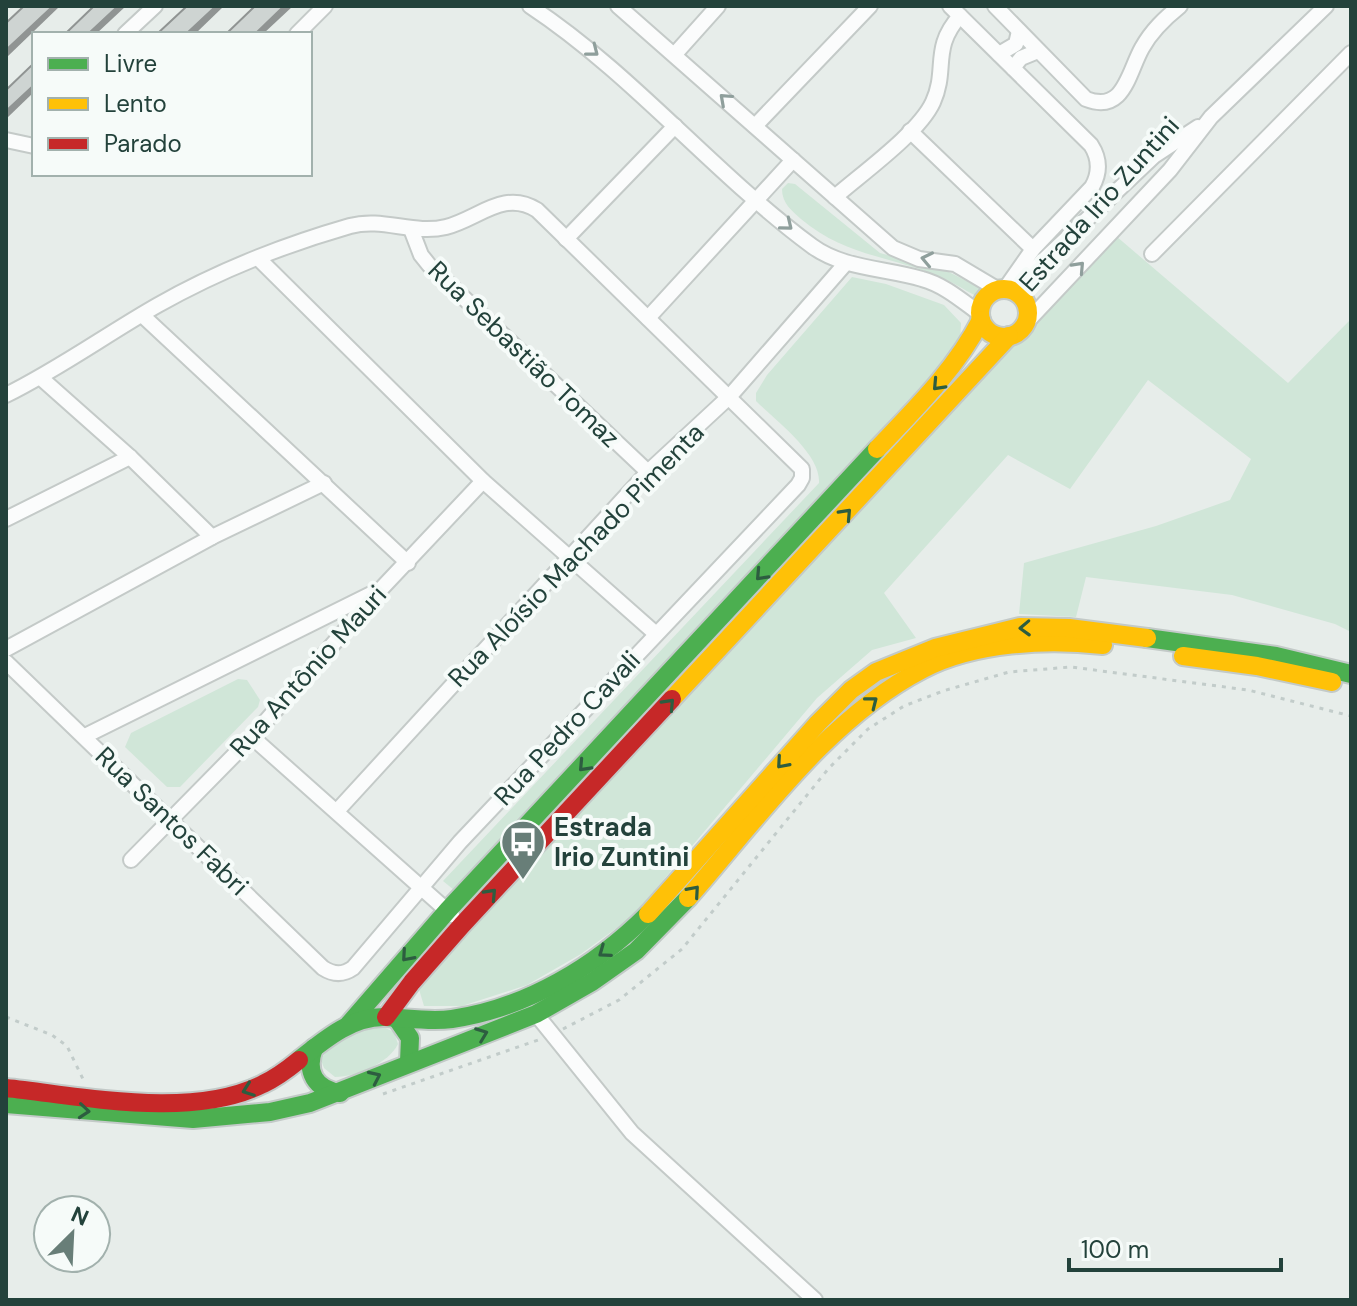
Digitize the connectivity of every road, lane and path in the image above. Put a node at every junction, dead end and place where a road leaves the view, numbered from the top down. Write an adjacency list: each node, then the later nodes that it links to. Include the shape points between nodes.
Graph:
1 (155, 6): 12 (street)
2 (325, 6): 13 (street)
3 (530, 6): 20 (street, one-way to 20, via 601,58)
4 (618, 6): 16 (street)
5 (718, 6): 16 (street)
6 (870, 6): 21 (street)
7 (995, 6): 11 (street)
8 (1180, 6): 14 (street, via 1158,24 1117,98 1107,103 1086,99)
9 (1326, 6): 19 (street, Estrada Irio Zuntini)
10 (955, 11): 17 (street); 22 (street, via 942,45 935,99)
11 (1019, 31): 14 (street); 17 (street, via 1016,44)
12 (127, 32)
13 (299, 32)
14 (1038, 51): 18 (street)
15 (1351, 53): 31 (street)
16 (675, 54): 21 (street, one-way to 16)
17 (999, 54): 18 (street)
18 (1013, 68): 30 (street, via 1097,157 1095,182)
19 (1211, 117): 34 (street, Estrada Irio Zuntini, via 1154,156); 38 (street, Estrada Irio Zuntini, one-way to 19, via 1170,170)
20 (675, 126): 27 (street); 29 (street)
21 (755, 126): 25 (street)
22 (910, 131): 26 (street); 30 (street)
23 (6, 140): 24 (street)
24 (32, 144)
25 (793, 160): 26 (street); 27 (street)
26 (835, 197): 34 (street, one-way to 26, via 955,264 919,259 893,248)
27 (755, 199): 33 (street, one-way to 33, via 815,249); 37 (street)
28 (411, 229): 29 (street, via 448,226 514,202 537,210); 32 (street, via 363,223); 44 (street, Rua Sebastião Tomaz, via 429,265)
29 (566, 239): 37 (street)
30 (1033, 249): 34 (street)
31 (1152, 254)
32 (258, 258): 35 (street); 45 (street)
33 (846, 263): 36 (street, via 943,286); 42 (street, Rua Aloísio Machado Pimenta)
34 (1005, 290): 36 (main road, via 984,298); 38 (main road, via 1024,301)
35 (142, 315): 40 (street); 46 (street)
36 (980, 316): 39 (main road, via 989,332); 63 (main road, one-way to 63, via 949,372)
37 (648, 318): 42 (street)
38 (1025, 324): 39 (main road)
39 (1009, 336): 64 (main road, one-way to 39)
40 (41, 378): 41 (street); 43 (street)
41 (6, 395)
42 (730, 396): 44 (street, Rua Aloísio Machado Pimenta); 52 (street, Rua Pedro Cavali, via 802,469 802,478)
43 (130, 457): 47 (street); 48 (street)
44 (648, 472): 49 (street, Rua Aloísio Machado Pimenta)
45 (483, 481): 49 (street); 50 (street, Rua Antônio Mauri)
46 (324, 483): 48 (street); 50 (street)
47 (6, 519)
48 (212, 537): 53 (street)
49 (570, 557): 52 (street); 59 (street, Rua Aloísio Machado Pimenta)
50 (408, 563): 51 (street, Rua Antônio Mauri)
51 (382, 588): 57 (street); 58 (street, Rua Antônio Mauri)
52 (656, 634): 62 (street, Rua Pedro Cavali)
53 (6, 649)
54 (6, 662): 57 (street, Rua Santos Fabri)
55 (1351, 674): 68 (main road, one-way to 68, via 1242,650 1079,629 1019,627 888,665 831,710 640,924 602,955 526,999 490,1012 424,1021)
56 (1351, 688): 66 (main road, one-way to 56, via 636,951 812,756 880,695 925,668 968,652 1084,643 1257,666)
57 (85, 736): 60 (street, Rua Santos Fabri)
58 (252, 737): 59 (street); 60 (street, Rua Antônio Mauri)
59 (337, 811): 62 (street)
60 (170, 819): 61 (street, Rua Antônio Mauri); 65 (street, Rua Santos Fabri, via 323,968)
61 (131, 860)
62 (423, 886): 63 (street); 65 (street, Rua Pedro Cavali, via 353,968)
63 (448, 910): 64 (street); 69 (main road, one-way to 69)
64 (462, 925): 68 (main road, via 412,982)
65 (340, 973)
66 (536, 1014): 71 (main road, one-way to 66); 76 (street, via 632,1133)
67 (6, 1017): 74 (path, via 67,1046 83,1079)
68 (392, 1018): 69 (main road); 71 (main road, via 409,1034)
69 (349, 1024): 70 (main road)
70 (314, 1048): 73 (main road, via 310,1075 322,1089); 74 (main road, one-way to 74, via 264,1084 204,1101)
71 (409, 1062): 73 (main road, one-way to 71)
72 (6, 1088): 74 (main road)
73 (340, 1093): 75 (main road, one-way to 73, via 193,1119 270,1112)
74 (80, 1095)
75 (6, 1104)
76 (815, 1300)

